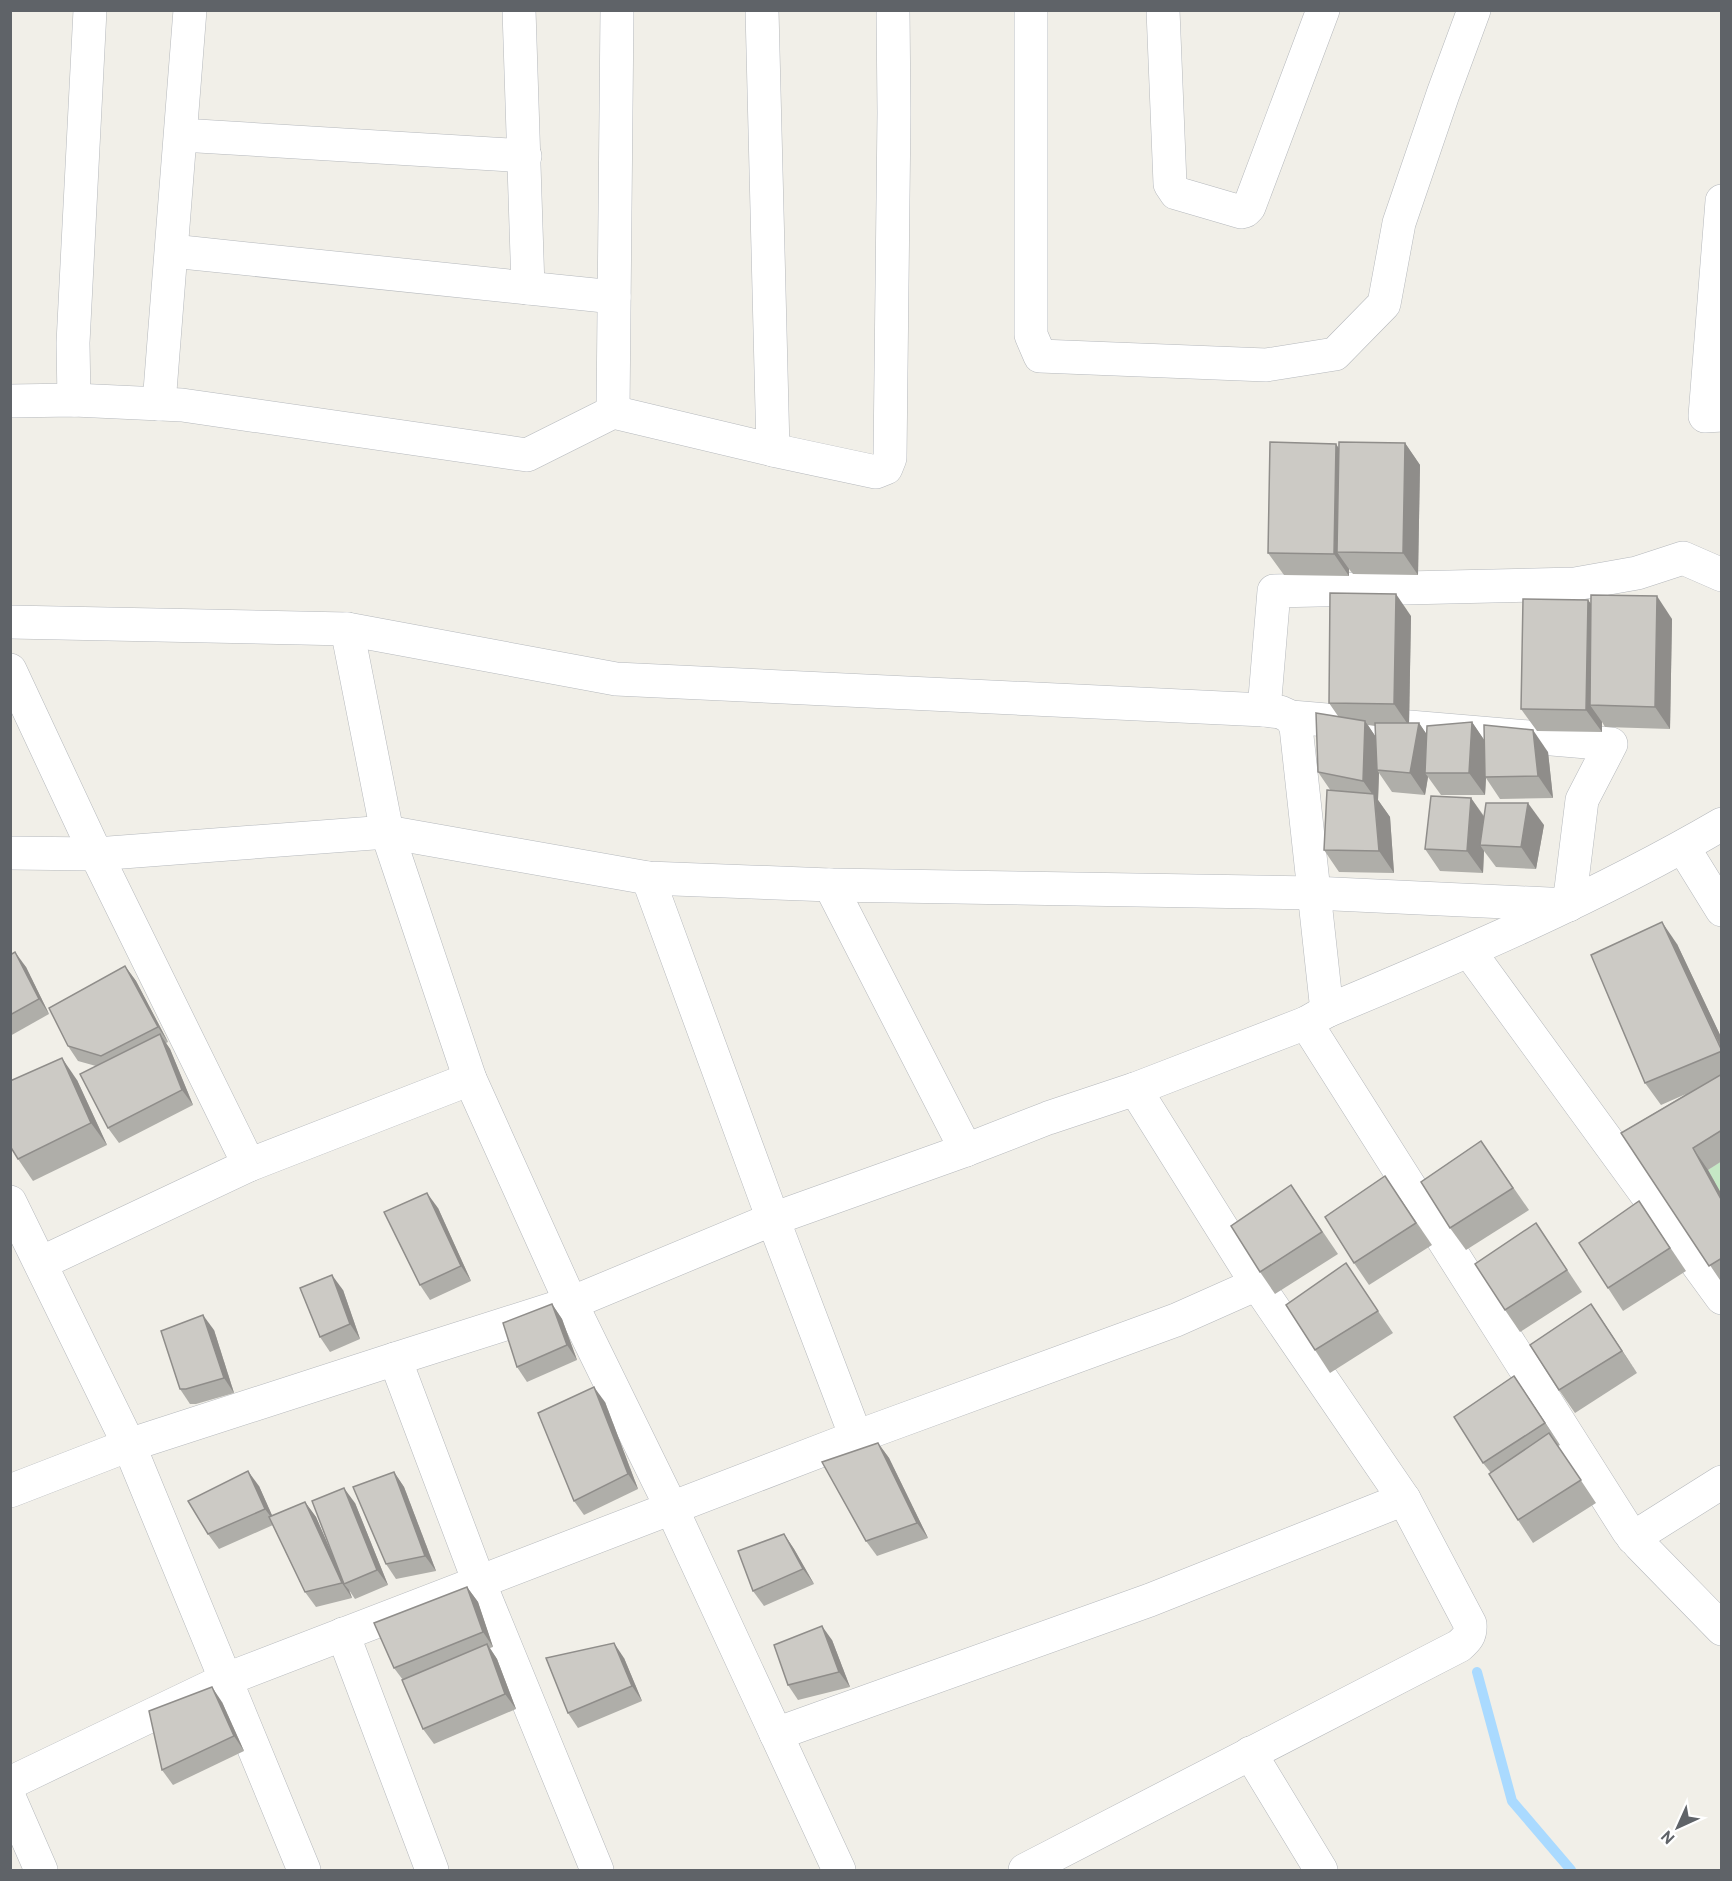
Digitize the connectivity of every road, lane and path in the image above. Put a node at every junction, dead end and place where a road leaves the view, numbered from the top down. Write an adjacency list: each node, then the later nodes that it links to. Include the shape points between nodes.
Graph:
1 (90, 10): 17 (street, via 73,343)
2 (190, 10): 11 (street)
3 (519, 10): 12 (street)
4 (617, 10): 16 (street)
5 (762, 10): 22 (street)
6 (893, 10): 22 (street, via 890,458 886,468 876,472)
7 (1031, 10): 10 (street, via 1031,335 1040,356 1266,365 1335,354 1384,304 1399,222)
8 (1163, 10): 9 (street, via 1170,184 1176,193 1241,212 1249,207)
9 (1323, 10)
10 (1474, 10)
11 (181, 135): 12 (street); 14 (street)
12 (525, 156): 15 (street)
13 (1722, 201): 21 (street, via 1705,416)
14 (172, 251): 15 (street); 19 (street)
15 (528, 288): 16 (street)
16 (614, 297): 20 (street)
17 (74, 400): 18 (street); 19 (street)
18 (10, 401)
19 (159, 404): 20 (street, via 527,455)
20 (613, 412): 22 (street)
21 (1722, 415)
22 (773, 450)
23 (1722, 575): 27 (street, via 1683,558 1637,573 1575,584 1274,591)
24 (10, 622): 25 (street)
25 (347, 629): 27 (street, via 616,679); 29 (street)
26 (10, 670): 32 (street)
27 (1278, 714): 35 (street, via 1296,727); 36 (street, via 1611,744 1582,800)
28 (1722, 824): 30 (street)
29 (387, 832): 32 (street); 33 (street); 40 (street)
30 (1683, 847): 36 (street); 37 (street)
31 (10, 853): 32 (street)
32 (96, 854): 43 (street)
33 (648, 878): 34 (street); 45 (street)
34 (830, 885): 35 (street); 42 (street)
35 (1313, 892): 36 (street); 39 (street)
36 (1569, 905): 38 (street)
37 (1722, 910)
38 (1469, 951): 39 (street); 48 (street)
39 (1316, 1017): 41 (street); 57 (street)
40 (470, 1079): 43 (street); 49 (street)
41 (1135, 1089): 42 (street); 47 (street)
42 (966, 1150): 45 (street)
43 (249, 1165): 46 (street)
44 (10, 1202): 46 (street)
45 (773, 1219): 49 (street); 51 (street)
46 (41, 1263): 52 (street)
47 (1257, 1284): 51 (street, via 1176,1320); 55 (street)
48 (1722, 1298)
49 (571, 1303): 50 (street); 56 (street)
50 (395, 1359): 52 (street); 58 (street)
51 (856, 1437): 56 (street)
52 (129, 1445): 54 (street); 61 (street)
53 (1722, 1482): 57 (street)
54 (10, 1491)
55 (1404, 1499): 62 (street, via 1150,1599); 63 (street, via 1470,1624 1466,1640)
56 (672, 1509): 58 (street); 62 (street)
57 (1633, 1538): 59 (street)
58 (479, 1582): 60 (street); 69 (street)
59 (1722, 1629)
60 (343, 1634): 61 (street); 68 (street)
61 (226, 1679): 64 (street); 67 (street)
62 (776, 1734): 70 (street)
63 (1250, 1753): 71 (street); 72 (street)
64 (10, 1783)
65 (10, 1799): 66 (street)
66 (41, 1870)
67 (304, 1870)
68 (432, 1870)
69 (597, 1870)
70 (839, 1870)
71 (1025, 1870)
72 (1321, 1870)

